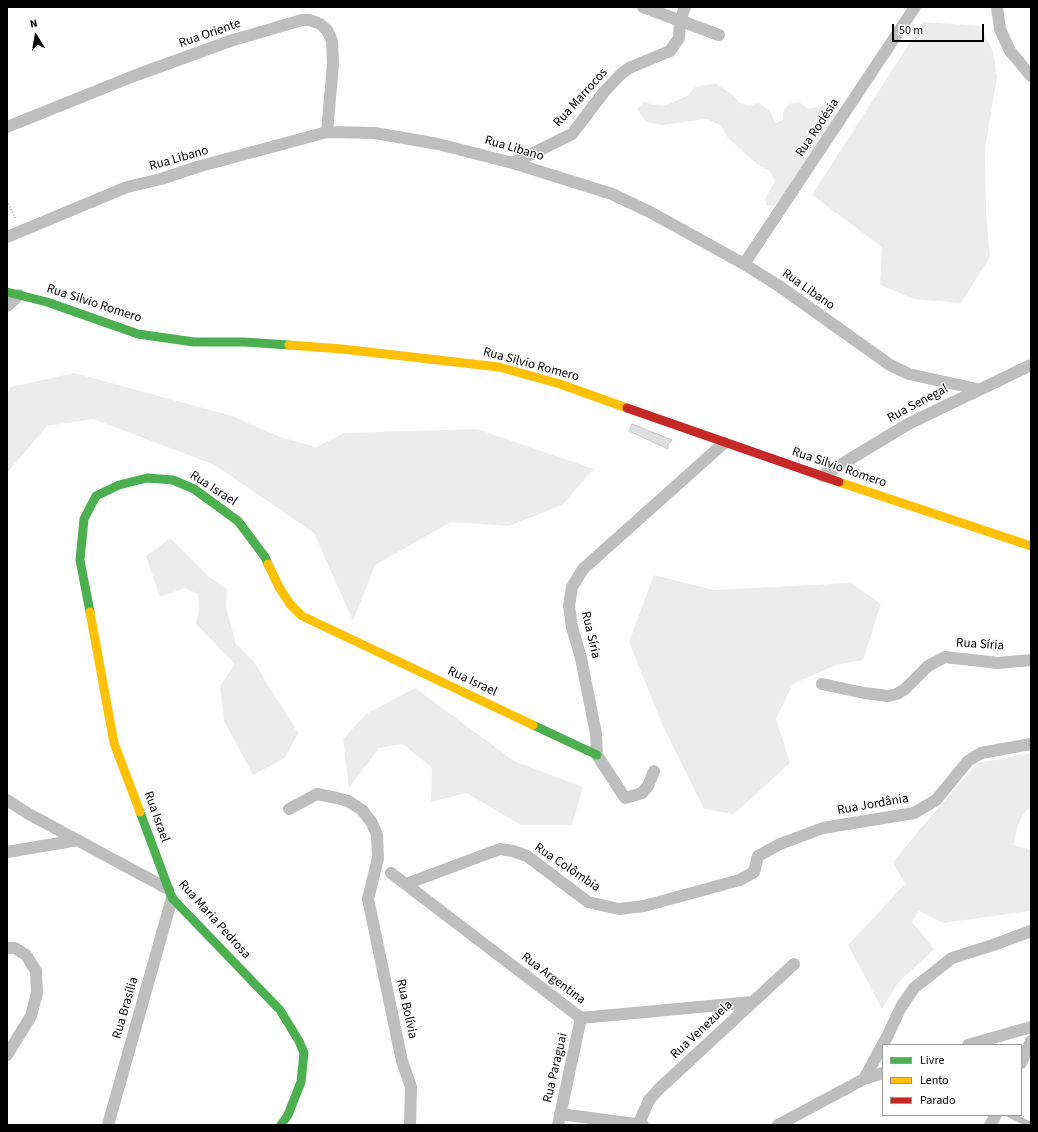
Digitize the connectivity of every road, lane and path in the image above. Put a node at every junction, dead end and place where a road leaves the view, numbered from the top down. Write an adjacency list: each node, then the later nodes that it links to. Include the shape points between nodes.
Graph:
1 (643, 7): 5 (street)
2 (685, 7): 5 (street, Rua Marrocos)
3 (915, 7): 14 (street, Rua Rodésia)
4 (997, 7): 7 (street, via 1000,29 1010,51)
5 (680, 22): 6 (street); 10 (street, Rua Marrocos, via 679,38 670,51 629,68 621,74 572,134)
6 (719, 35)
7 (1031, 76)
8 (7, 127): 9 (street, Rua Oriente, via 131,77 223,44 302,20 310,20 327,30 332,41 333,64)
9 (327, 132): 10 (street, Rua Libano, via 375,133); 12 (street, Rua Libano, via 127,187)
10 (513, 163): 14 (street, Rua Libano, via 612,194)
11 (7, 201): 12 (path)
12 (21, 232): 13 (street, Rua Libano)
13 (7, 238)
14 (744, 264): 18 (street, Rua Libano, via 890,365 909,374)
15 (13, 293): 16 (street); 19 (street, Rua Silvio Romero, via 47,302 138,334 194,342 244,342 335,349 499,367 560,384)
16 (7, 306)
17 (1031, 365): 18 (street, Rua Senegal)
18 (977, 389): 20 (street, Rua Senegal, via 910,422)
19 (724, 442): 20 (street, Rua Silvio Romero); 25 (street, Rua Síria, via 582,569 572,587 569,606 572,627 596,734)
20 (822, 476): 21 (street, Rua Silvio Romero)
21 (1031, 546)
22 (1031, 660): 23 (street, Rua Síria, via 998,663 945,657 928,666 905,689 888,696)
23 (822, 684)
24 (1031, 744): 32 (street, Rua Jordânia, via 981,753 968,760 936,800 914,813 823,828 780,844 758,856 754,872)
25 (597, 755): 26 (street, via 626,798 642,794); 34 (street, Rua Israel, via 302,616 286,598 272,575 266,557 238,521 194,489 173,480 147,478 119,485 96,496 84,518 80,560 114,743)
26 (654, 771)
27 (7, 800): 29 (street, Rua Maria Pedrosa)
28 (289, 809): 55 (street, Rua Bolívia, via 317,794 348,801 362,810 372,823 379,847 368,899 402,1061 411,1087)
29 (78, 840): 30 (street); 34 (street, Rua Maria Pedrosa)
30 (7, 852)
31 (391, 873): 33 (street, Rua Argentina)
32 (740, 880): 33 (street, Rua Colômbia, via 644,906 619,909 588,902 527,856 500,849)
33 (406, 884): 39 (street, Rua Argentina)
34 (170, 894): 53 (street, Rua Brasília); 54 (street, Rua Maria Pedrosa, via 280,1010 299,1041 304,1053 301,1082 288,1115)
35 (1031, 932): 42 (street, via 952,958 914,988 901,1007)
36 (7, 948): 45 (street, via 15,948 26,955 36,971 38,993 31,1016)
37 (794, 964): 38 (street, Rua Venezuela)
38 (752, 1002): 39 (street, Rua Argentina); 52 (street, Rua Venezuela, via 649,1100)
39 (581, 1018): 51 (street, Rua Paraguai)
40 (1031, 1027): 43 (street)
41 (1031, 1041): 46 (street)
42 (883, 1044)
43 (972, 1044)
44 (882, 1046): 48 (street)
45 (7, 1055)
46 (1022, 1060)
47 (882, 1073): 48 (street)
48 (864, 1079): 56 (street)
49 (995, 1116): 57 (street)
50 (1012, 1116): 58 (lane)
51 (559, 1119): 52 (street, Rua Venezuela)
52 (641, 1124)
53 (108, 1125)
54 (281, 1125)
55 (410, 1125)
56 (778, 1125)
57 (990, 1125)
58 (1031, 1125)

